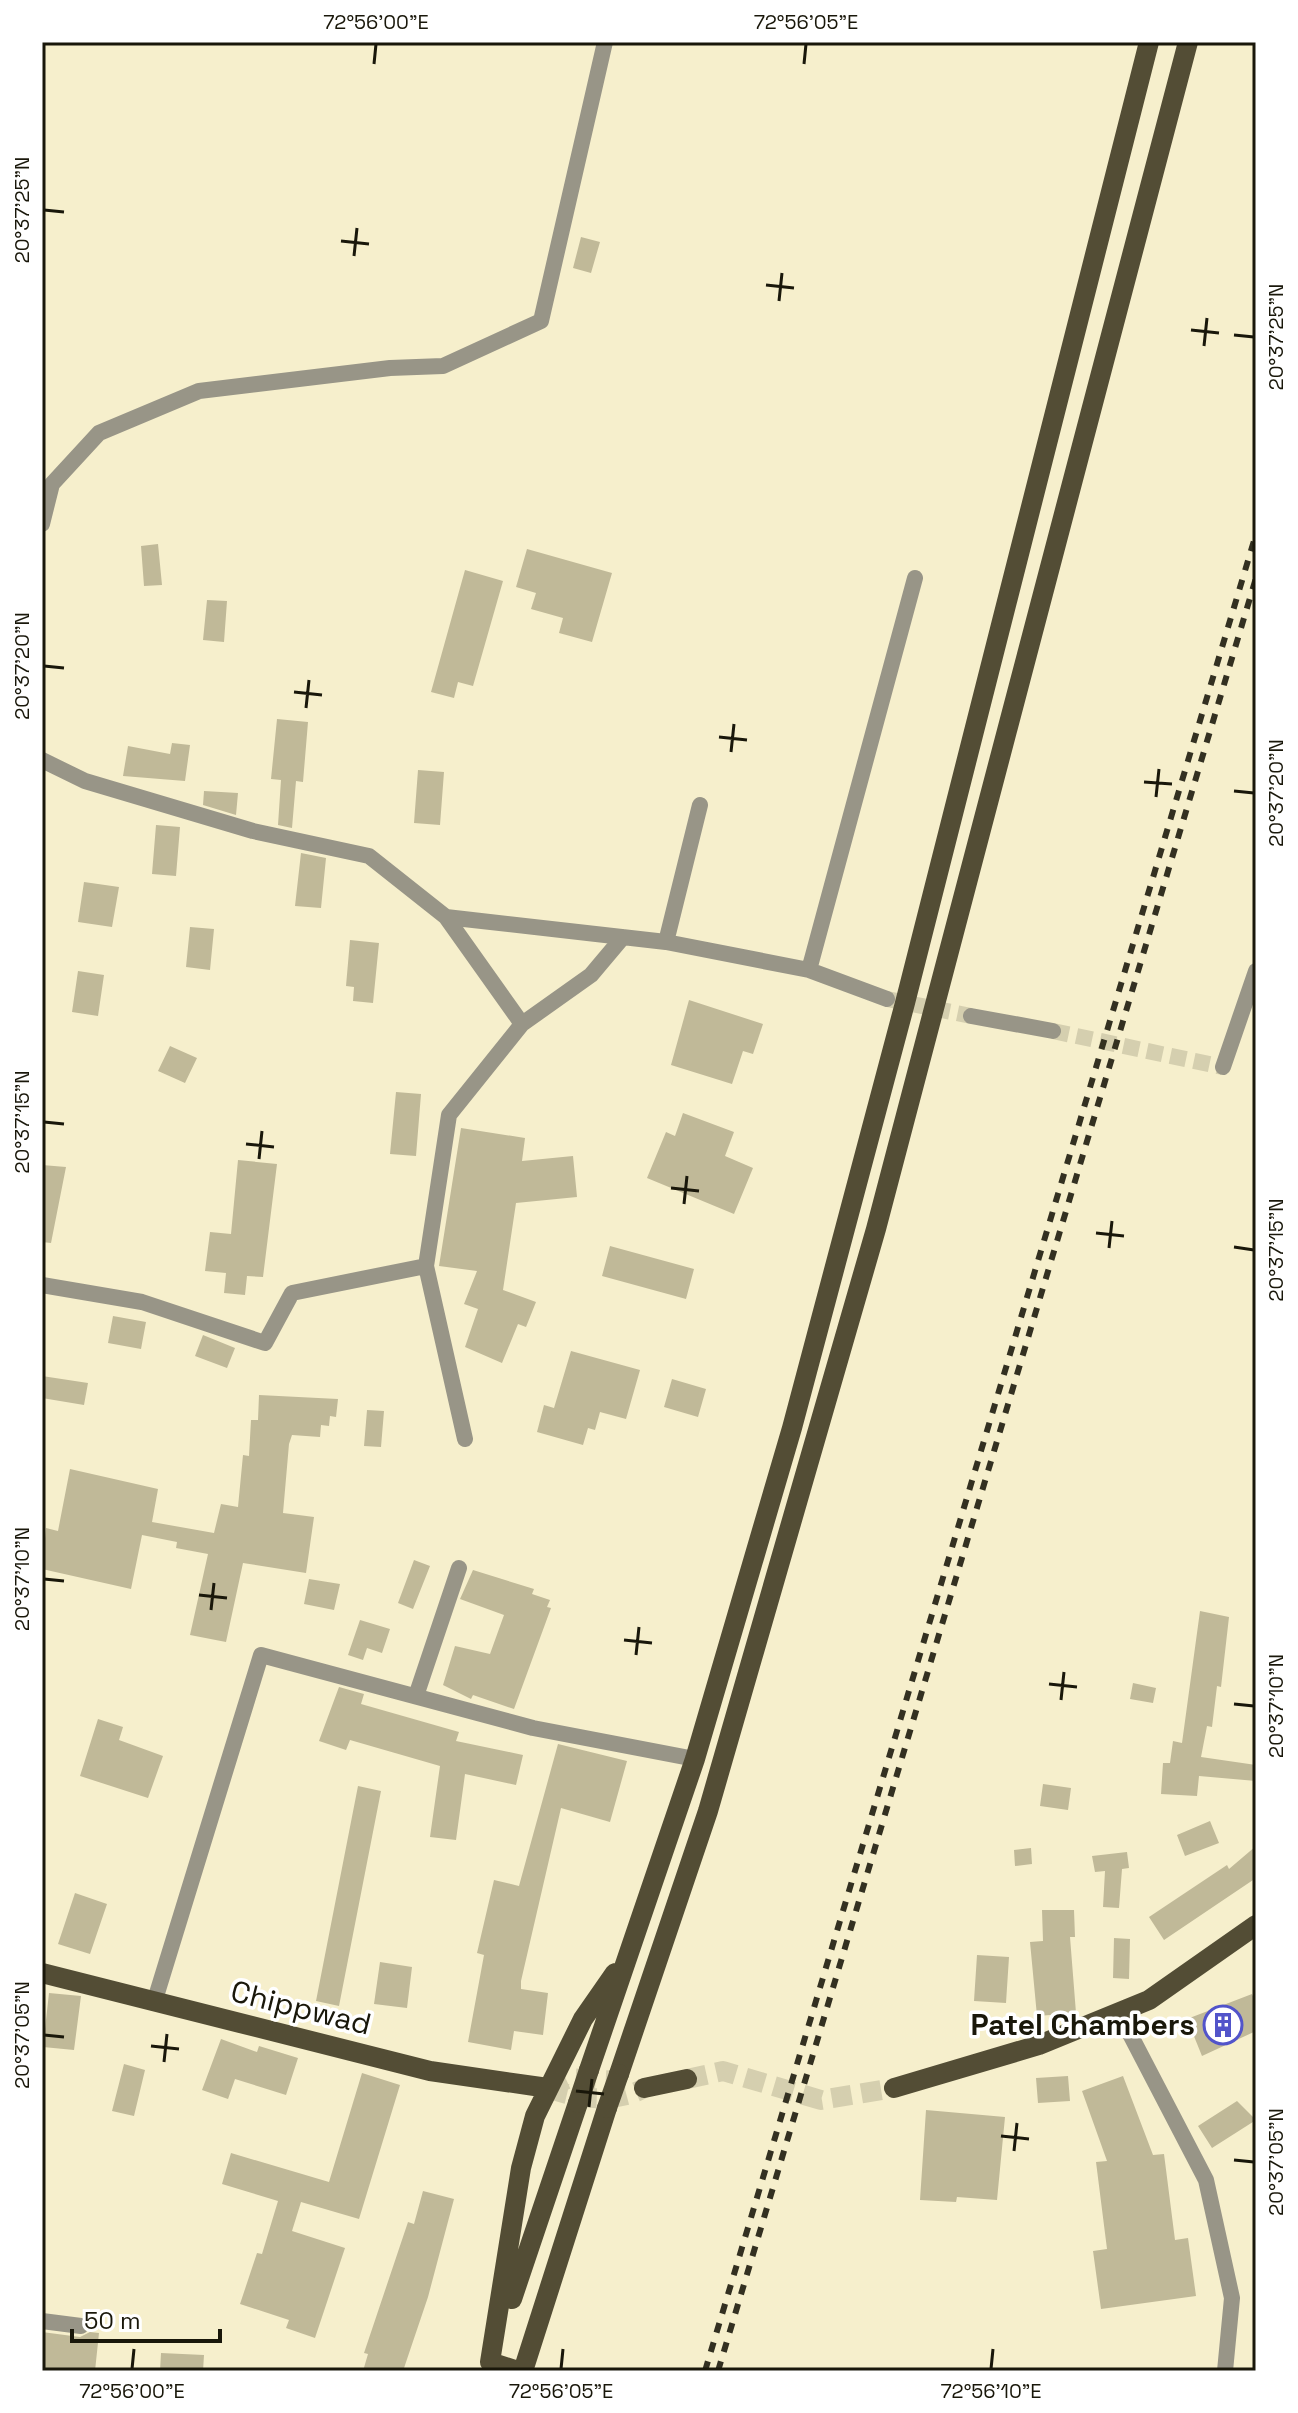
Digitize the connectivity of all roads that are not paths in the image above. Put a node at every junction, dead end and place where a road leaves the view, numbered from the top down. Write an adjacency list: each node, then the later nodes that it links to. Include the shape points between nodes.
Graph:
1 (605, 42): 4 (street, via 541,321 443,366 199,391 99,433)
2 (1149, 42): 24 (main road, via 843,1237)
3 (1188, 42): 27 (main road, via 876,1229 708,1811)
4 (47, 482): 5 (street)
5 (42, 524)
6 (915, 578): 12 (street)
7 (42, 760): 9 (street, via 85,781 237,826 369,856)
8 (700, 805): 11 (street)
9 (446, 917): 10 (street); 16 (street)
10 (623, 937): 11 (street); 16 (street, via 591,975)
11 (666, 942): 12 (street)
12 (809, 970): 14 (street)
13 (1256, 971): 18 (street)
14 (887, 999)
15 (971, 1016): 17 (street)
16 (522, 1024): 19 (street, via 449,1115)
17 (1053, 1031)
18 (1223, 1067)
19 (426, 1266): 20 (street, via 292,1293 265,1343 142,1302); 21 (street)
20 (42, 1285)
21 (465, 1439)
22 (459, 1568): 23 (street)
23 (416, 1696): 24 (street, via 533,1728); 29 (street, via 261,1655)
24 (695, 1759): 26 (main road)
25 (1256, 1925): 30 (main road, via 1149,2000)
26 (630, 1953): 27 (main road); 32 (main road, via 583,2019); 37 (main road, bridge)
27 (656, 1961): 38 (main road, bridge)
28 (42, 1973): 29 (main road, Chippwad)
29 (154, 2003): 32 (main road, Chippwad, via 430,2071)
30 (1119, 2013): 34 (main road, via 1039,2045); 39 (street, via 1206,2180 1232,2298)
31 (687, 2079): 33 (main road)
32 (548, 2088): 37 (main road, via 521,2168)
33 (644, 2088)
34 (894, 2088)
35 (42, 2321): 36 (street)
36 (81, 2326)
37 (489, 2366): 38 (main road)
38 (521, 2371)
39 (1225, 2371)

